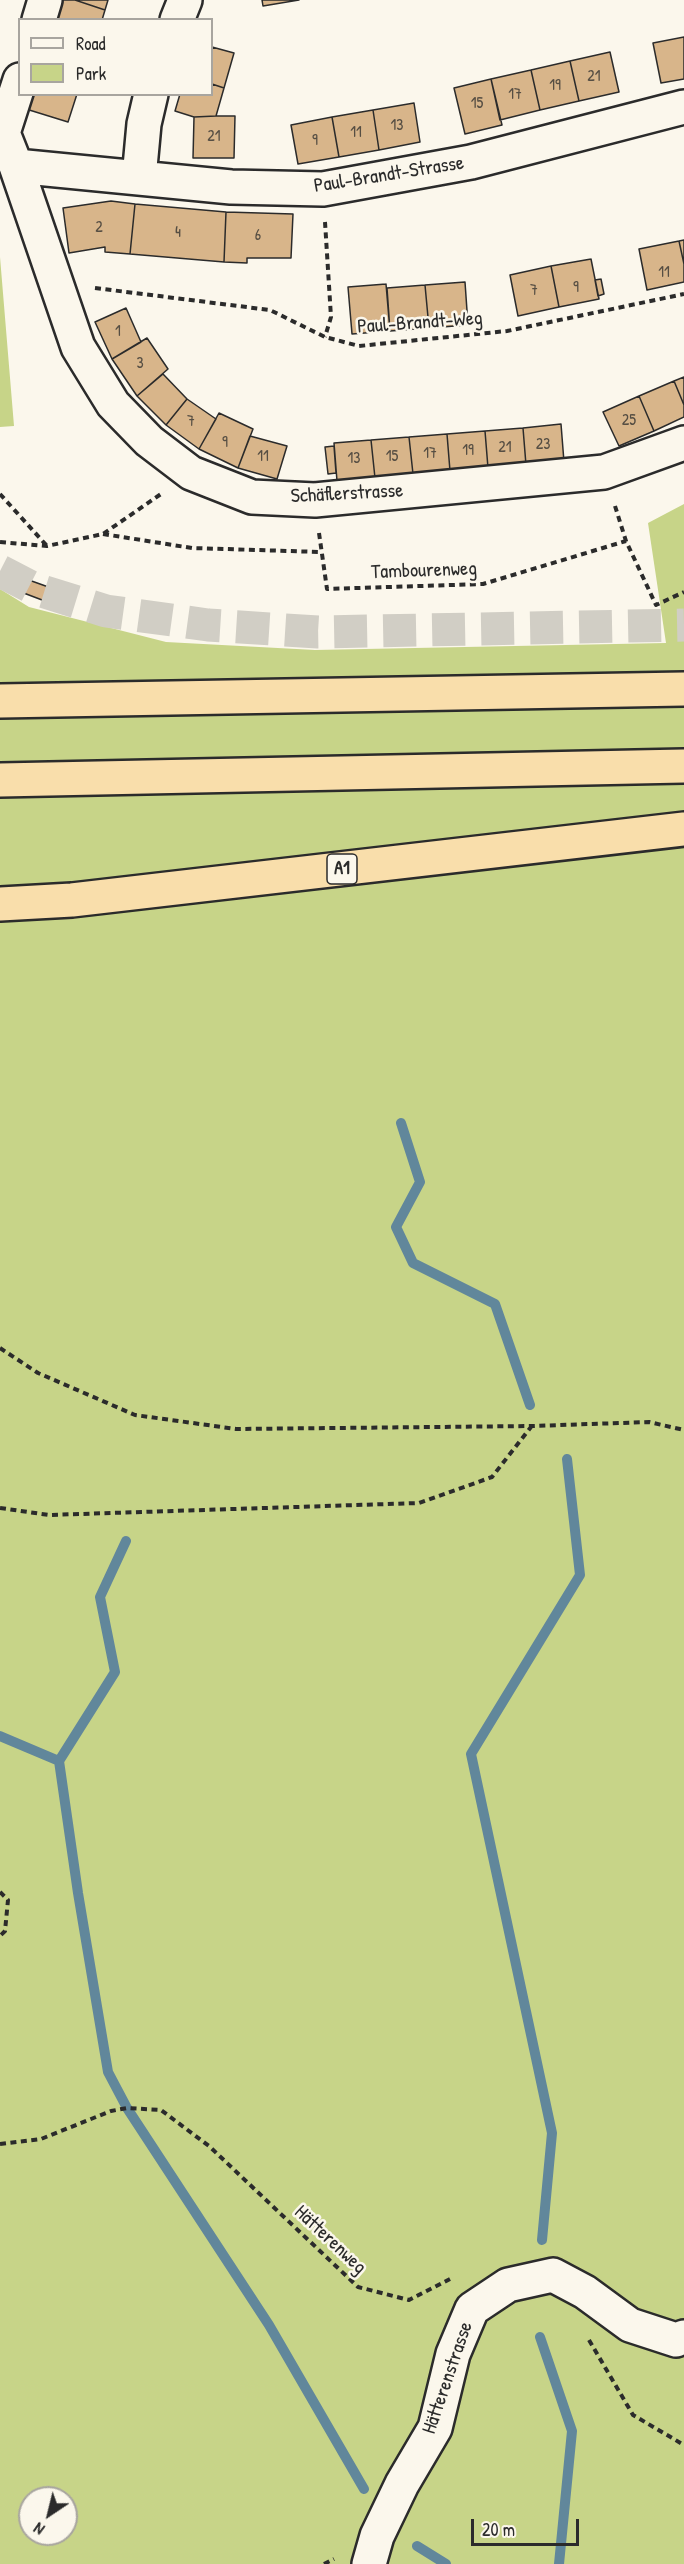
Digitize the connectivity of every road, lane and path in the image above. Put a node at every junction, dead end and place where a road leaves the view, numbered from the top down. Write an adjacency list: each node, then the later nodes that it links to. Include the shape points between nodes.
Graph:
1 (45, 0): 3 (street)
2 (185, 0): 4 (street)
3 (40, 18)
4 (178, 18)
5 (18, 86): 8 (street, Schäflerstrasse, via 3,133)
6 (151, 96): 9 (street)
7 (684, 107): 10 (street, Paul-Brandt-Strasse, via 471,162)
8 (16, 166): 9 (street, Paul-Brandt-Strasse); 11 (street, Schäflerstrasse)
9 (139, 178): 10 (street, Paul-Brandt-Strasse, via 231,187)
10 (323, 189): 13 (path, via 331,317)
11 (55, 284): 13 (path, Paul-Brandt-Weg, via 270,310); 16 (street, Schäflerstrasse, via 78,347 113,404 149,441)
12 (684, 294): 13 (path, Paul-Brandt-Weg, via 507,331 359,346)
13 (325, 337)
14 (684, 443): 15 (street, Schäflerstrasse)
15 (604, 472): 18 (street, Schäflerstrasse); 20 (path)
16 (191, 473): 18 (street, Schäflerstrasse, via 252,497); 19 (path)
17 (0, 494): 22 (path)
18 (315, 500): 23 (path, Tambourenweg)
19 (103, 534): 22 (path); 23 (path, via 192,548)
20 (626, 541): 23 (path, Tambourenweg, via 472,585 327,589); 24 (path, via 656,604)
21 (0, 542): 22 (path)
22 (47, 546)
23 (321, 552)
24 (684, 592)
25 (684, 689): 26 (highway)
26 (0, 700)
27 (684, 766): 28 (highway)
28 (0, 780)
29 (684, 829): 30 (highway, A1, via 141,892)
30 (0, 904)
31 (0, 1348): 32 (path, via 38,1373 135,1415 236,1429)
32 (532, 1426): 33 (path, via 649,1422); 34 (path, via 492,1477 419,1503 49,1515)
33 (684, 1430)
34 (0, 1508)
35 (0, 1892): 36 (path, via 8,1900 5,1931)
36 (0, 1936)
37 (0, 2144): 38 (path, Hätterenweg, via 40,2139 111,2111 161,2110 208,2146 358,2287 409,2300)
38 (450, 2279)
39 (586, 2334): 41 (path, via 633,2415)
40 (684, 2337): 42 (street, Hätterenstrasse, via 676,2340 630,2325 585,2292 553,2276 508,2285 472,2309 453,2354 435,2428 402,2484 377,2536)
41 (684, 2445)
42 (369, 2564)

